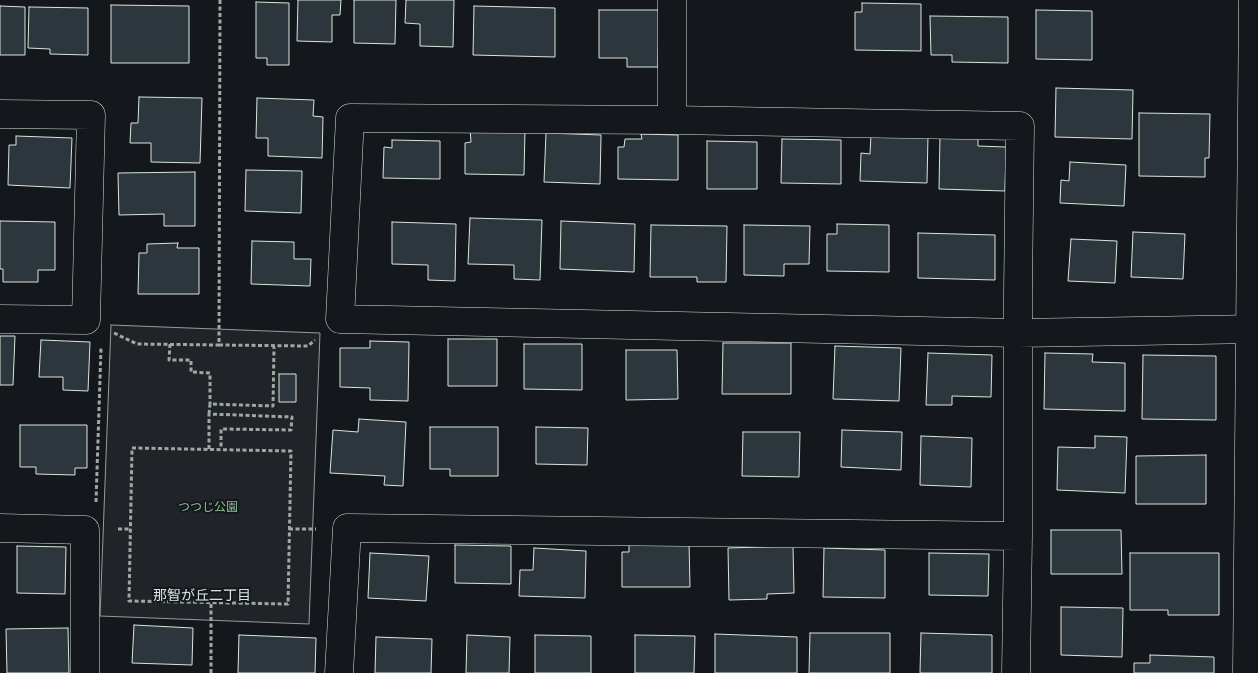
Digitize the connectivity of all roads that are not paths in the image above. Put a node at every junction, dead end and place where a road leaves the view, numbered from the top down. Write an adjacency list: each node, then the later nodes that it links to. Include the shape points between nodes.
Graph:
1 (672, 0): 4 (street)
2 (1252, 0): 6 (street)
3 (0, 114): 5 (street, via 91,114 86,320)
4 (672, 120): 7 (street, via 1020,126); 7 (street, via 350,118 340,319)
5 (0, 319)
6 (1254, 329): 7 (street); 13 (street)
7 (1018, 333): 9 (street)
8 (0, 528): 10 (street, via 85,530)
9 (1018, 536): 11 (street, via 347,528); 12 (street)
10 (85, 673)
11 (339, 673)
12 (1016, 673)
13 (1247, 673)

